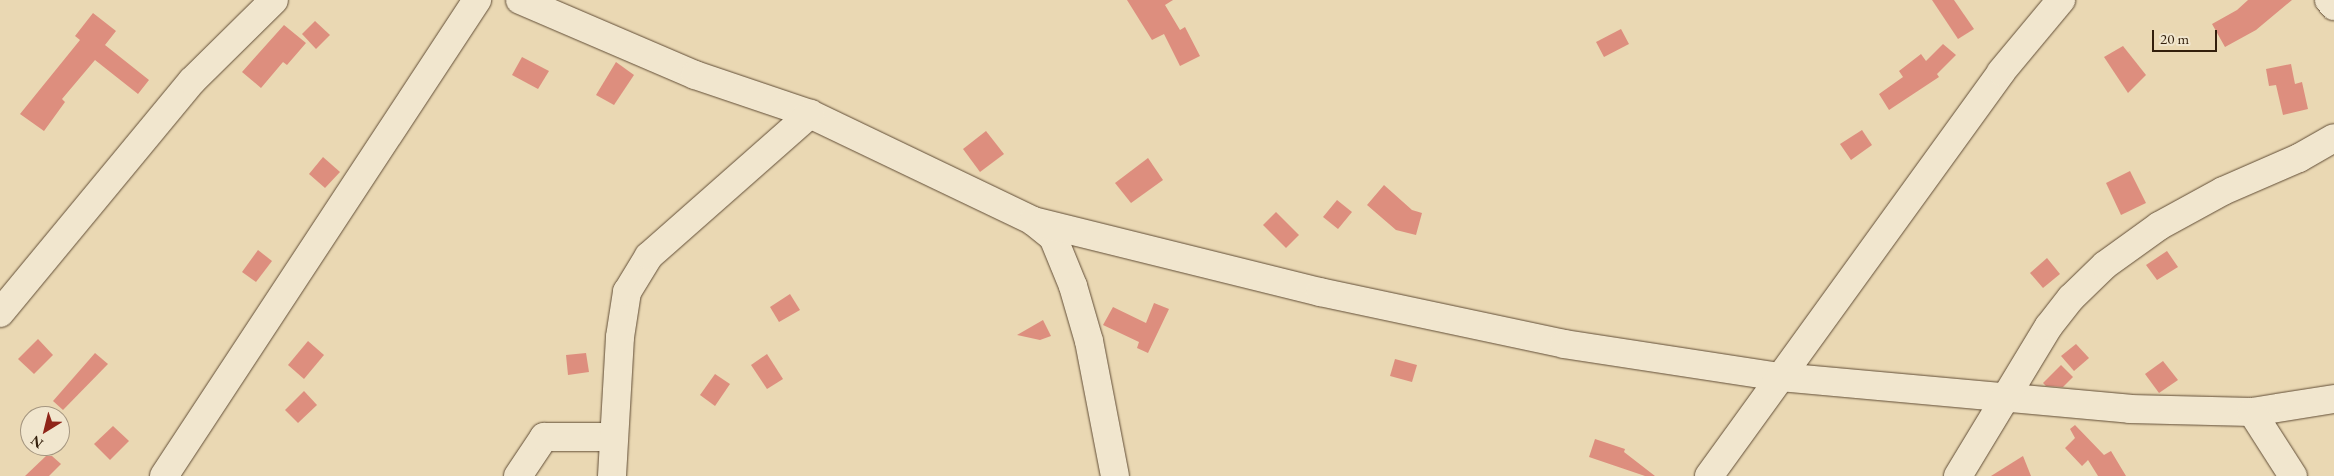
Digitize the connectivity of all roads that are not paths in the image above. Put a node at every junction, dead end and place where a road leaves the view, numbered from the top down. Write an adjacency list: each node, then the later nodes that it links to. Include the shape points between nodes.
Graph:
1 (274, 0): 10 (street, via 192,81)
2 (477, 0): 16 (street)
3 (520, 0): 7 (street, via 695,75)
4 (2061, 0): 11 (street, via 2002,72)
5 (2329, 0): 6 (street)
6 (2334, 6)
7 (810, 114): 9 (street); 15 (street, via 649,256 640,270 627,292)
8 (2334, 138): 12 (street, via 2299,158 2215,195 2159,226 2105,265 2071,298 2049,326)
9 (1034, 221): 11 (street, via 1320,292 1554,342); 19 (street, via 1054,237 1073,286 1089,341)
10 (0, 313)
11 (1780, 378): 12 (street); 20 (street)
12 (2007, 399): 14 (street, via 2130,409); 21 (street)
13 (2334, 399): 14 (street)
14 (2252, 412): 22 (street)
15 (614, 437): 17 (street, via 544,437); 18 (street)
16 (164, 476)
17 (518, 476)
18 (612, 476)
19 (1115, 476)
20 (1709, 476)
21 (1958, 476)
22 (2293, 476)

